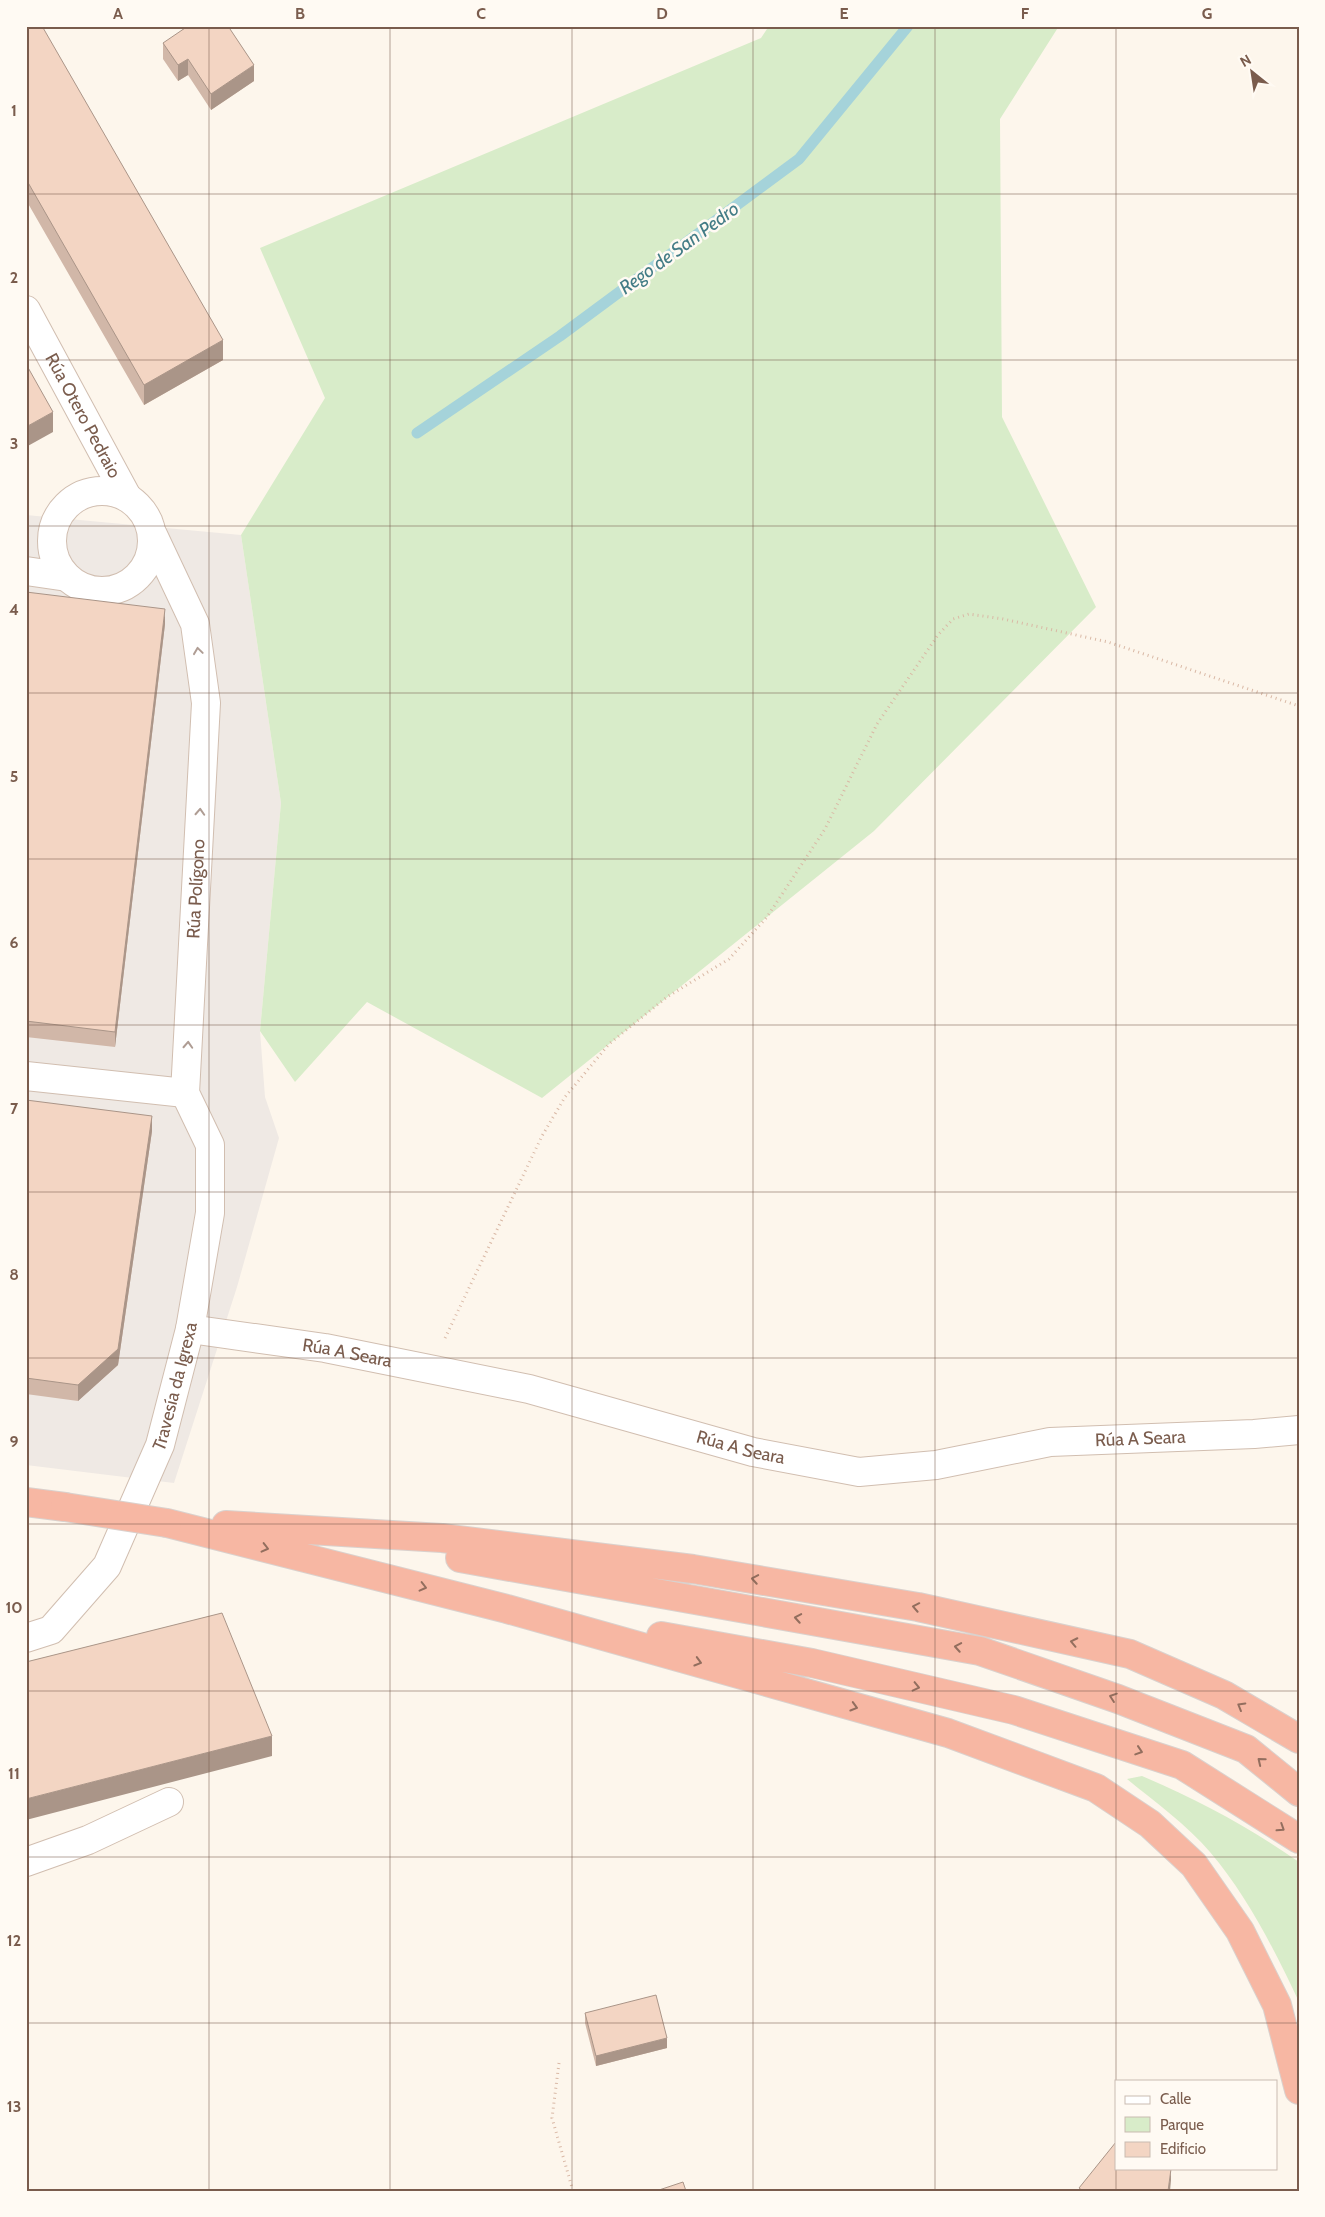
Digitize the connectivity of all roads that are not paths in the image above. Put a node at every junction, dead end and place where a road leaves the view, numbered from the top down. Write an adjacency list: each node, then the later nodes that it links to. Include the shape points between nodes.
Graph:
1 (26, 310): 2 (street, Rúa Otero Pedraio)
2 (126, 495): 3 (street, via 148,519); 5 (street, via 111,491 80,495 57,518 52,533 52,549 57,564)
3 (153, 535): 5 (street, via 147,565 138,578 125,586 94,591); 7 (street, Rúa Polígono, one-way to 3, via 206,703 195,624)
4 (26, 571): 5 (street)
5 (67, 577)
6 (26, 1076): 7 (street)
7 (185, 1093): 8 (street, Travesía da Igrexa, via 210,1145 210,1213)
8 (190, 1329): 9 (street, Rúa A Seara, via 325,1348 529,1388 753,1452 858,1472 936,1464 1050,1442); 14 (street, Travesía da Igrexa, via 160,1445 107,1566 51,1630)
9 (1299, 1430)
10 (26, 1502): 11 (highway, bridge)
11 (167, 1523): 12 (highway); 13 (highway, one-way to 13)
12 (316, 1532): 15 (highway, one-way to 12, via 1224,1695 1130,1654 918,1607 693,1569 442,1538); 16 (highway, one-way to 12, via 1246,1749 1118,1699 980,1651)
13 (507, 1609): 18 (highway, one-way to 18, via 812,1663 1014,1710 1182,1765); 20 (highway, one-way to 20, via 948,1733 1096,1788 1150,1824 1194,1865 1240,1931 1277,2005)
14 (26, 1638)
15 (1299, 1739)
16 (1299, 1792)
17 (169, 1802): 19 (street, via 88,1840)
18 (1299, 1839)
19 (26, 1862)
20 (1299, 2090)

